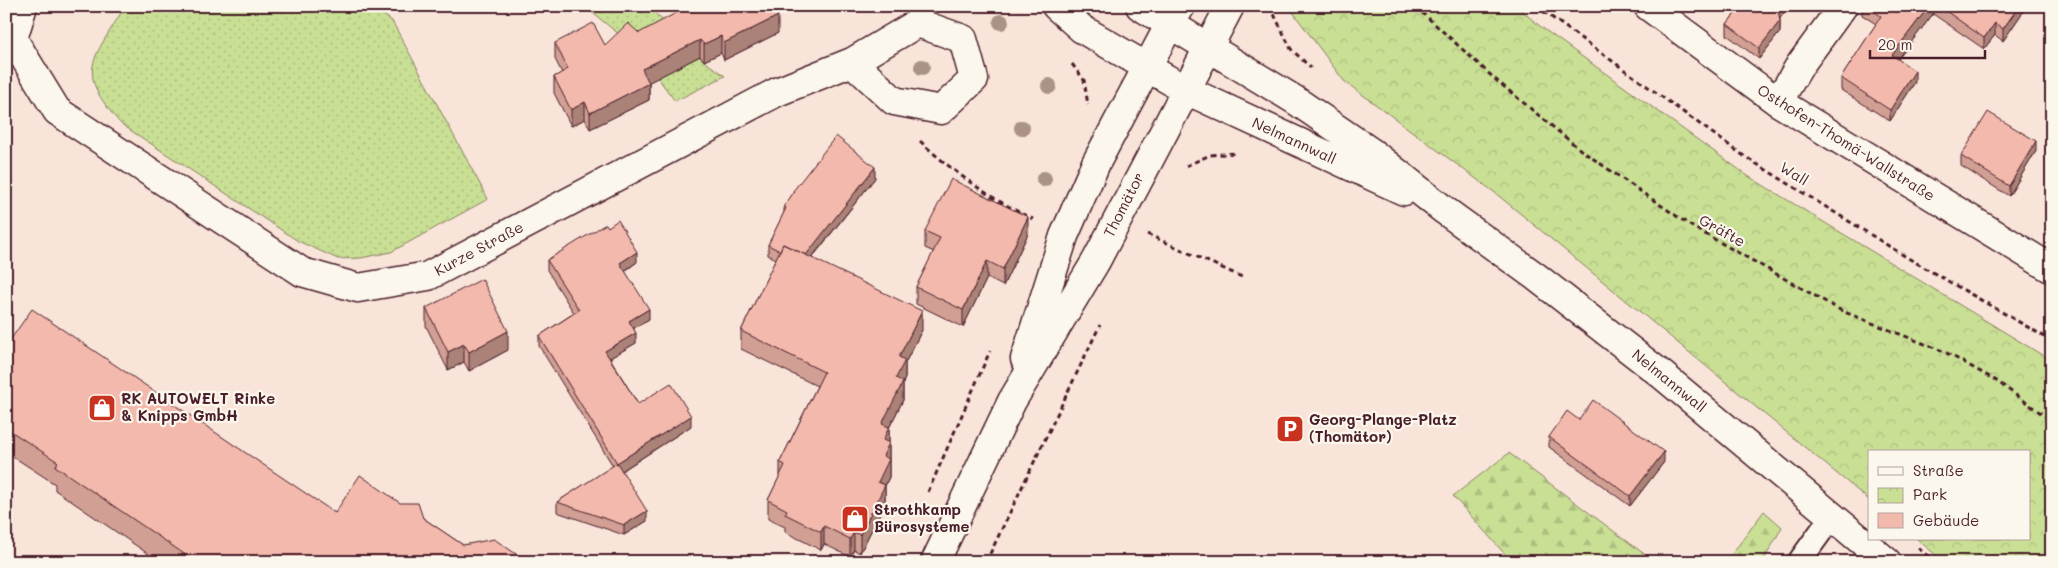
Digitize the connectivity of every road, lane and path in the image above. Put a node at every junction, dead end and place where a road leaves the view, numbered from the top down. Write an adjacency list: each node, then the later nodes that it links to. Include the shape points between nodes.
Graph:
1 (23, 6): 11 (street, Kurze Straße, via 13,39 57,111 302,272 358,288 428,276 777,92)
2 (1056, 6): 12 (street, Nelmannwall, via 1082,29)
3 (1140, 6): 9 (street, Nelmannwall)
4 (1230, 6): 10 (street, Thomätor)
5 (1415, 6): 28 (path, Gräfte, via 1496,80 1582,150 1690,226 1842,311 1945,352 1995,380)
6 (1536, 6): 26 (path, Wall, via 1744,156 1908,258)
7 (1648, 6): 15 (street, Osthofen-Thomä-Wallstraße)
8 (1843, 6): 15 (street, via 1800,65)
9 (1176, 15): 10 (street, Nelmannwall); 12 (street, Thomätor)
10 (1209, 46): 13 (street, Thomätor); 18 (street, Nelmannwall, via 1371,152)
11 (852, 62): 14 (street); 14 (street, Kurze Straße, via 918,23 963,39 974,79 941,110)
12 (1147, 68): 13 (street, Nelmannwall); 27 (street, Thomätor, via 1096,163 1064,236)
13 (1186, 90): 18 (street, Nelmannwall); 27 (street, Thomätor, via 1096,260)
14 (894, 101): 19 (path, via 917,138 940,160 1006,207)
15 (1778, 102): 23 (street, Osthofen-Thomä-Wallstraße)
16 (1243, 155): 17 (path, via 1234,152 1210,155 1187,164)
17 (1182, 172)
18 (1444, 210): 29 (street, Nelmannwall, via 1653,368)
19 (1036, 220)
20 (1150, 225): 21 (path)
21 (1146, 233): 22 (path); 24 (path)
22 (1142, 240)
23 (2052, 269)
24 (1242, 277)
25 (1101, 323): 32 (path)
26 (2052, 341)
27 (1012, 400): 31 (street, Thomätor)
28 (2052, 421)
29 (1832, 516): 33 (lane); 34 (street, Nelmannwall)
30 (1915, 545): 35 (path)
31 (935, 562)
32 (986, 562)
33 (1799, 562)
34 (1887, 562)
35 (1935, 562)

